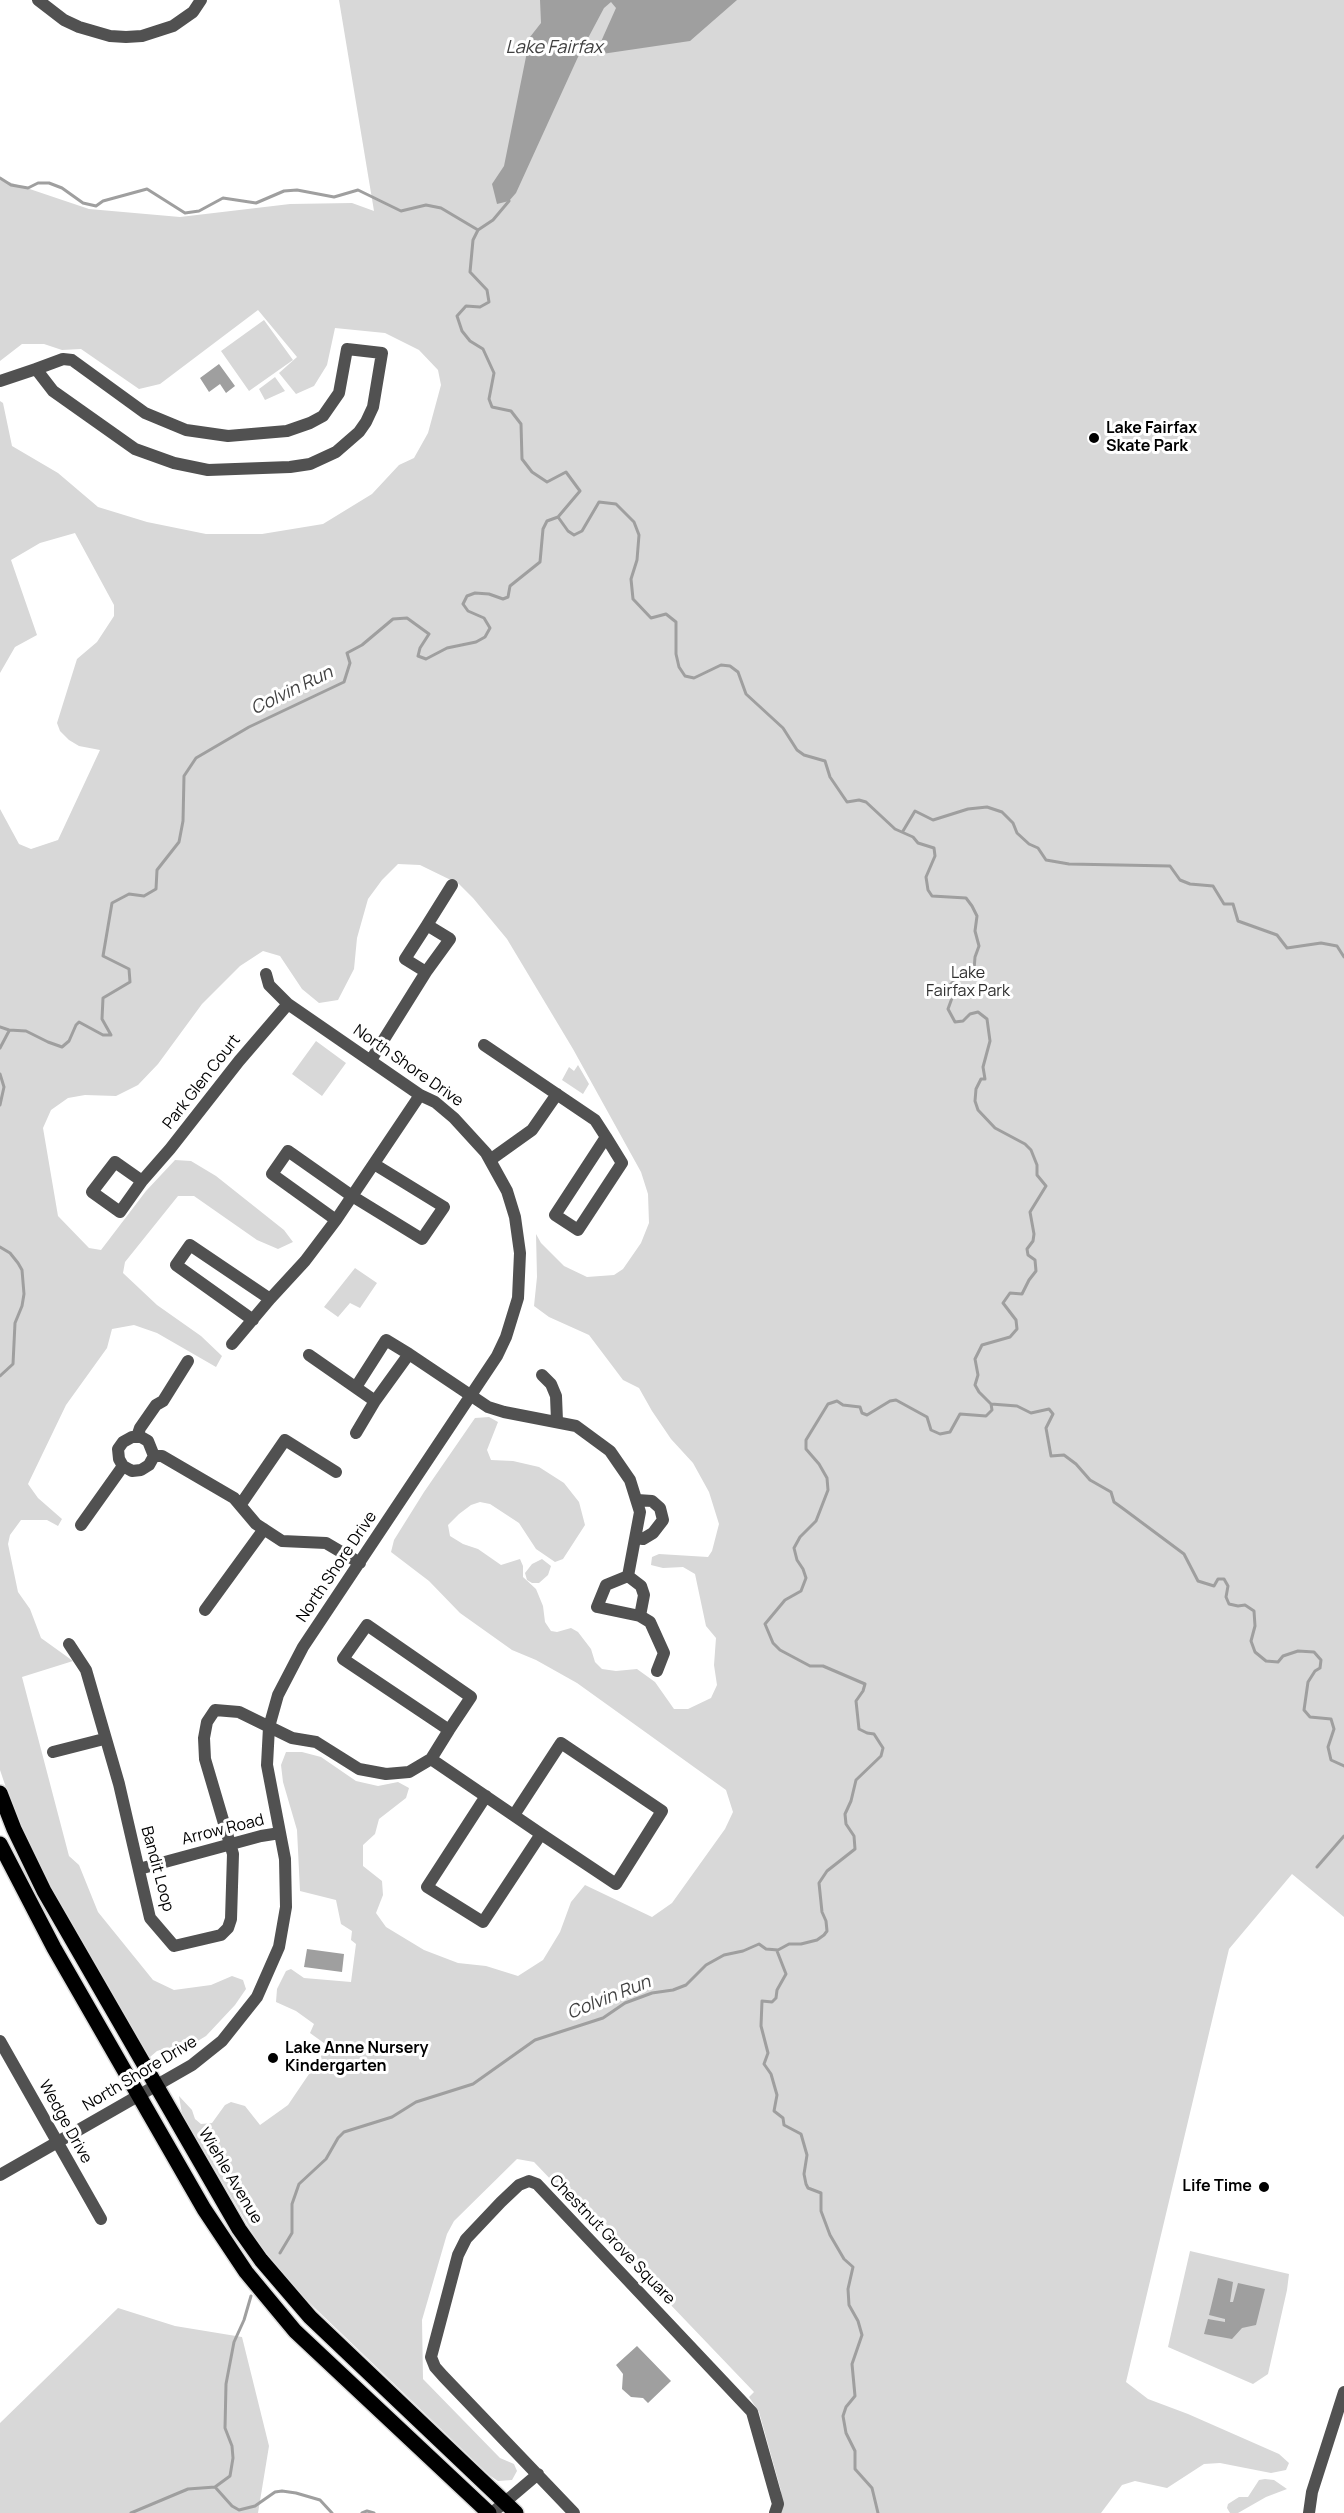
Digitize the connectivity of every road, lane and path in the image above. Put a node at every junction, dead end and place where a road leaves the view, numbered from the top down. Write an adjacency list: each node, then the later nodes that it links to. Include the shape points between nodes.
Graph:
1 (38, 0): 2 (street, via 79,27 126,37 173,27 193,12)
2 (201, 0)
3 (36, 369): 3 (street, via 72,360 136,407 165,423 228,436 287,431 323,416 339,393 347,349 382,352 373,407 359,432 336,452 299,466 231,470 174,463 135,449 53,391); 4 (street)
4 (0, 381)
5 (452, 885): 6 (street)
6 (427, 925): 7 (street, via 405,959); 7 (street, via 450,939)
7 (426, 972): 11 (street)
8 (266, 974): 9 (street, North Shore Drive, via 269,986)
9 (288, 1004): 11 (street, North Shore Drive); 17 (street, Park Glen Court)
10 (484, 1045): 12 (street)
11 (371, 1060): 13 (street, North Shore Drive)
12 (557, 1094): 14 (street, via 595,1120); 15 (street, via 532,1130)
13 (420, 1095): 15 (street, North Shore Drive, via 454,1118); 16 (street)
14 (606, 1137): 14 (street, via 555,1215 578,1230 622,1163)
15 (490, 1160): 28 (street, North Shore Drive, via 513,1211 520,1276 506,1337)
16 (374, 1164): 18 (street); 18 (street, via 444,1207 422,1239)
17 (142, 1181)
18 (352, 1196): 19 (street); 19 (street, via 288,1151 272,1174)
19 (336, 1220): 20 (street)
20 (270, 1299): 21 (street); 21 (street, via 190,1245 176,1264)
21 (253, 1320): 22 (street)
22 (232, 1344)
23 (409, 1354): 27 (street, via 386,1340); 28 (street); 29 (street)
24 (309, 1355): 27 (street)
25 (188, 1361): 32 (street)
26 (542, 1375): 30 (street, via 556,1396)
27 (356, 1387): 29 (street)
28 (472, 1394): 30 (street, via 488,1407); 41 (street, North Shore Drive)
29 (375, 1401): 31 (street)
30 (557, 1421): 36 (street, via 576,1426 610,1451 630,1480)
31 (356, 1433)
32 (137, 1437): 33 (street, via 148,1442); 34 (street, via 123,1442 118,1449)
33 (154, 1456): 34 (street, via 141,1470); 37 (street, via 162,1456)
34 (123, 1466): 38 (street)
35 (336, 1472): 37 (street, via 285,1440)
36 (637, 1500): 40 (street, via 640,1512); 40 (street, via 652,1501 660,1508 663,1520 653,1533)
37 (241, 1504): 39 (street)
38 (81, 1525)
39 (264, 1529): 41 (street, via 282,1541 326,1543); 43 (street)
40 (636, 1538): 42 (street)
41 (360, 1563): 47 (street, North Shore Drive, via 288,1673)
42 (628, 1576): 44 (street, via 641,1586 644,1595); 44 (street, via 606,1585 597,1607)
43 (205, 1610)
44 (640, 1616): 46 (street, via 650,1622 664,1653)
45 (69, 1644): 49 (street, Bandit Loop, via 86,1670)
46 (657, 1671)
47 (269, 1728): 51 (street, via 292,1738 316,1742 360,1769 377,1773 409,1772); 55 (street, North Shore Drive, via 267,1765); 58 (street, Bandit Loop, via 230,1710 215,1710 207,1722 205,1759)
48 (448, 1730): 48 (street, via 343,1659 367,1624 471,1697); 51 (street)
49 (104, 1739): 50 (street); 59 (street, Bandit Loop)
50 (53, 1752)
51 (431, 1759): 53 (street)
52 (0, 1793): 61 (main road, Wiehle Avenue, via 30,1865)
53 (486, 1796): 54 (street); 56 (street, via 427,1887 483,1922)
54 (514, 1815): 56 (street); 56 (street, via 561,1743 662,1811 616,1884)
55 (280, 1833): 58 (street, Arrow Road); 61 (street, North Shore Drive, via 287,1875 286,1907 279,1947 266,1980 250,2008 222,2041)
56 (541, 1834)
57 (0, 1844): 62 (main road)
58 (230, 1844): 59 (street, Arrow Road); 59 (street, Bandit Loop, via 231,1919 221,1935 174,1946 150,1918)
59 (139, 1869)
60 (0, 2041): 63 (street, Wedge Drive)
61 (156, 2087): 62 (street, North Shore Drive); 68 (main road, Wiehle Avenue, via 239,2229 284,2289)
62 (140, 2097): 63 (street, North Shore Drive); 69 (main road, via 224,2241 269,2302 317,2352)
63 (57, 2142): 64 (street, North Shore Drive); 65 (street, Wedge Drive)
64 (0, 2175)
65 (101, 2219)
66 (1344, 2391): 72 (street)
67 (538, 2474): 68 (street); 70 (street, Chestnut Grove Square); 71 (street, Chestnut Grove Square, via 435,2367 431,2357 458,2255 466,2239 501,2202 529,2181 537,2184 752,2412 778,2504)
68 (511, 2507): 69 (street)
69 (490, 2513)
70 (574, 2513)
71 (775, 2513)
72 (1309, 2513)

